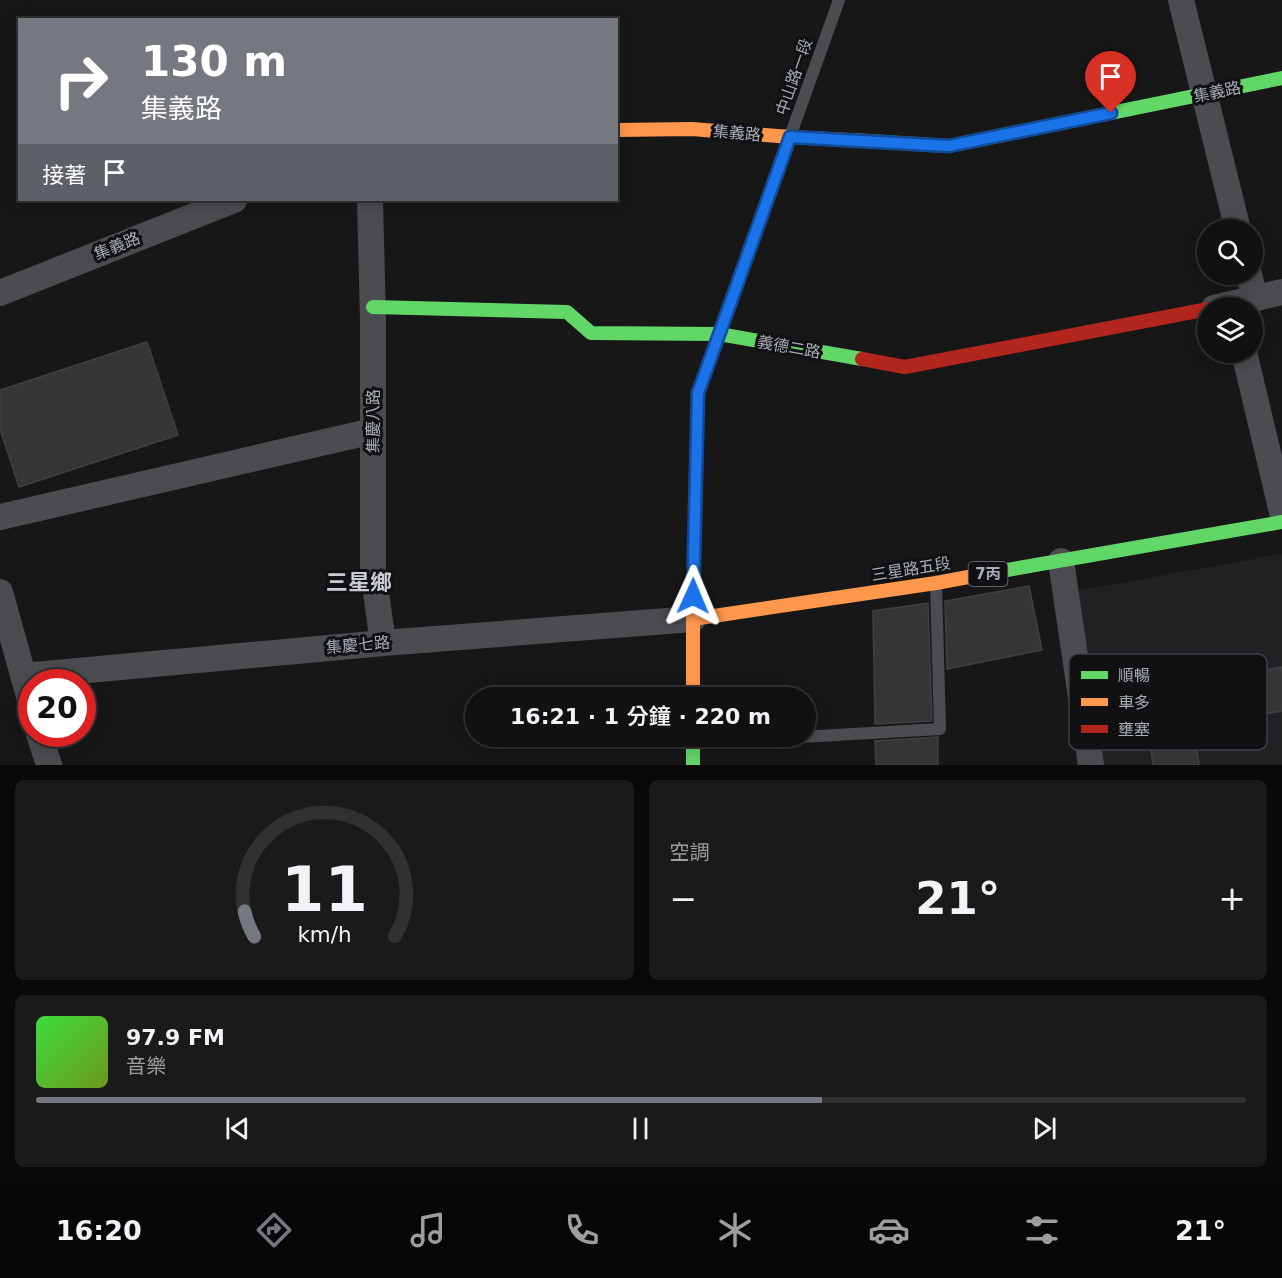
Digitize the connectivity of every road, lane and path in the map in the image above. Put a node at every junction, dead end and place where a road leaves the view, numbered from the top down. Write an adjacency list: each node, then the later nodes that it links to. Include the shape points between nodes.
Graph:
1 (839, 0): 6 (lane, 中山路一段)
2 (1181, 0): 4 (street)
3 (1282, 78): 4 (street, 集義路)
4 (1204, 95): 6 (street, 集義路, via 949,146); 9 (street)
5 (618, 130): 6 (street, 集義路, via 692,129)
6 (790, 137): 15 (lane, 中山路一段)
7 (231, 201): 11 (street, 集義路)
8 (370, 201): 13 (street, 集慶八路)
9 (1235, 219)
10 (1282, 292): 12 (street, 義德二路)
11 (0, 293)
12 (1251, 297)
13 (373, 307): 15 (street, 義德二路, via 567,312 591,333); 17 (street, 集慶八路)
14 (1197, 307): 15 (street, 義德二路, via 905,367)
15 (719, 334): 24 (lane, 中山路一段, via 698,393)
16 (1247, 363): 18 (street)
17 (373, 431): 19 (street); 25 (street, 集慶八路, via 374,571)
18 (1282, 512)
19 (0, 517)
20 (1282, 522): 21 (street, 三星路五段 / 7丙)
21 (1061, 561): 22 (street, 三星路五段 / 7丙); 26 (street)
22 (936, 583): 24 (street, 三星路五段 / 7丙); 30 (lane, via 940,729)
23 (0, 592): 27 (street)
24 (693, 619): 25 (street, 集慶七路); 29 (street)
25 (382, 643): 28 (street, 集慶七路)
26 (1075, 654)
27 (20, 669)
28 (96, 669)
29 (693, 687)
30 (816, 735)
31 (43, 747): 34 (street)
32 (693, 747): 35 (street)
33 (1089, 750): 36 (street)
34 (49, 765)
35 (693, 765)
36 (1091, 765)

